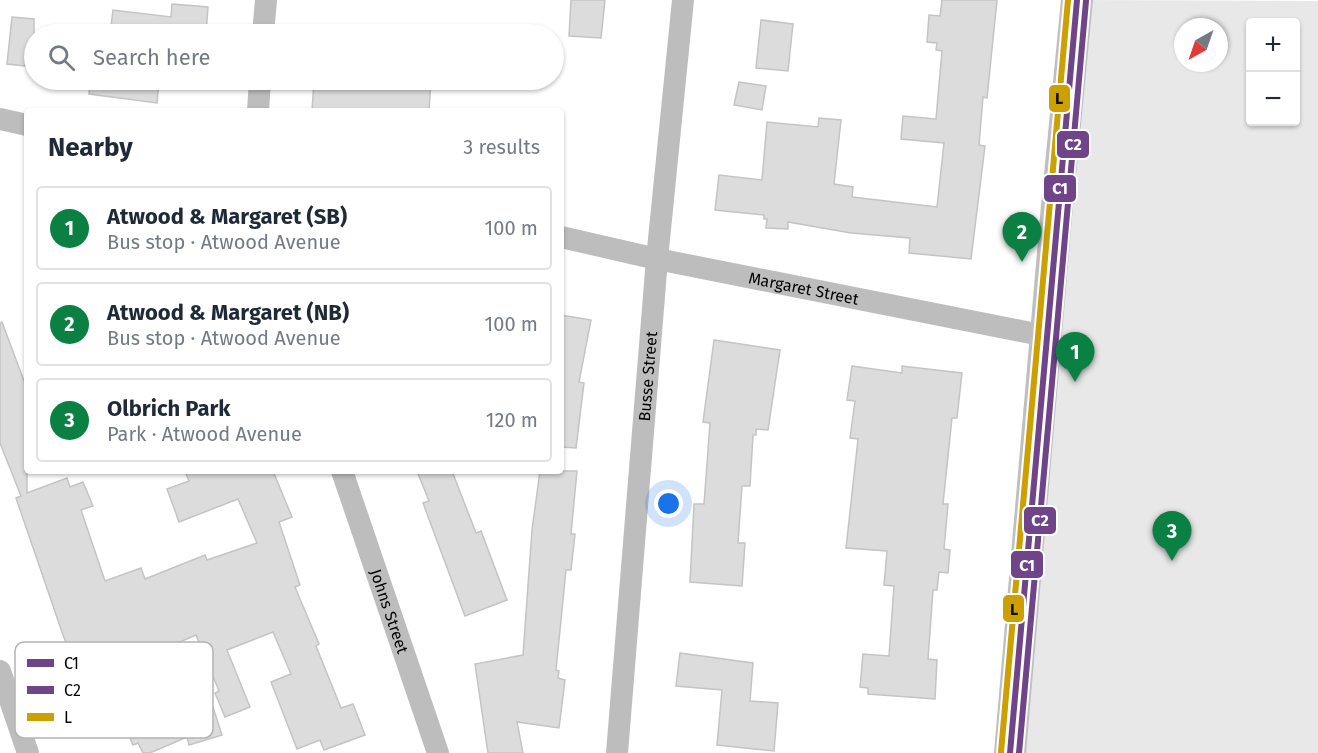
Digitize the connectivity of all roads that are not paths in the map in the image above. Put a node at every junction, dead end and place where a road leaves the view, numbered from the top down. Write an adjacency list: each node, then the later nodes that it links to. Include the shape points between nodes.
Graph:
1 (266, 0): 4 (street)
2 (683, 0): 10 (street, Busse Street)
3 (1077, 0): 11 (street)
4 (264, 24)
5 (259, 90): 6 (street)
6 (258, 108)
7 (0, 119): 8 (street)
8 (24, 124)
9 (564, 238): 10 (street, Margaret Street)
10 (657, 259): 11 (street, Margaret Street); 18 (street, Busse Street)
11 (1046, 336): 19 (street)
12 (343, 474): 17 (street, Johns Street)
13 (0, 671): 14 (street)
14 (15, 715)
15 (23, 738): 16 (street)
16 (28, 753)
17 (438, 753)
18 (617, 753)
19 (1010, 753)

